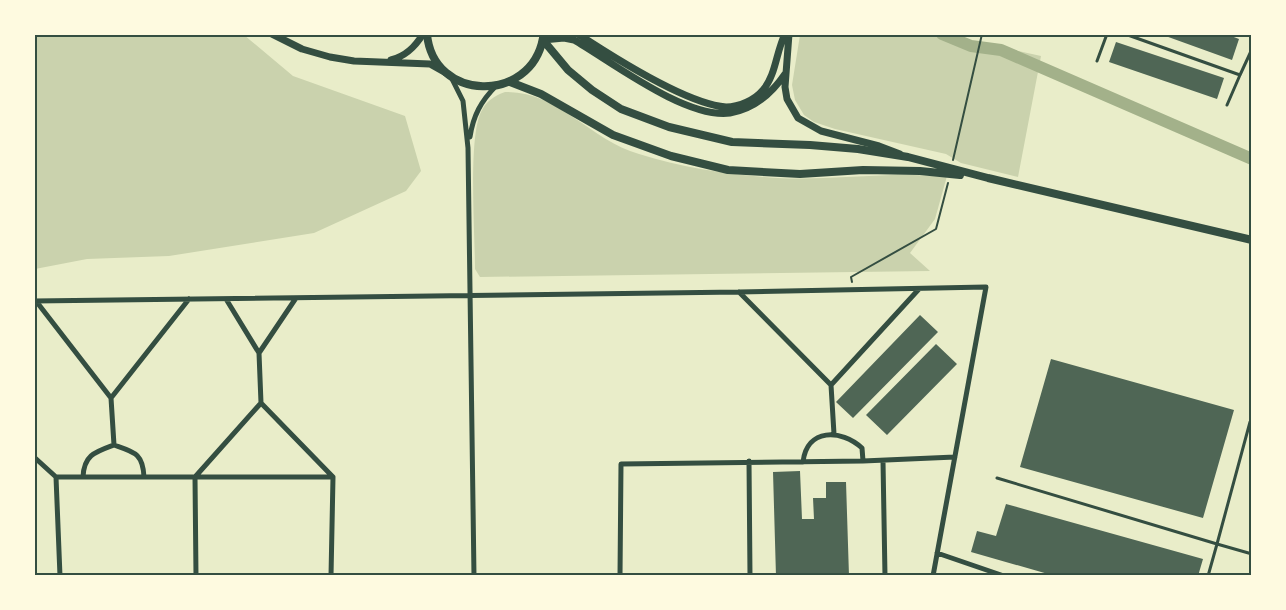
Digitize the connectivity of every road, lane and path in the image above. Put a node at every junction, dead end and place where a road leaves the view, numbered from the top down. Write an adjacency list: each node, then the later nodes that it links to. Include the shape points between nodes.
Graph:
1 (272, 34): 12 (street, via 302,50)
2 (424, 34): 12 (street, via 406,54); 15 (main road, via 432,55)
3 (578, 34): 4 (street, via 618,60 683,93 711,105 729,107 742,104 763,90)
4 (785, 34)
5 (789, 34): 13 (street)
6 (982, 34): 21 (path)
7 (1107, 34): 11 (lane)
8 (1125, 34): 14 (lane)
9 (543, 37): 13 (street, via 574,40 650,87 716,113 753,105 767,96); 16 (main road, via 529,67); 20 (main road, via 568,70 592,90 621,109 669,127 732,142 820,146)
10 (1251, 49): 14 (lane)
11 (1097, 61)
12 (376, 62): 15 (street, via 430,64)
13 (785, 74): 20 (street, via 787,99 798,118 821,131)
14 (1240, 75): 18 (lane)
15 (450, 76): 17 (main road, via 467,84); 19 (street, via 463,101)
16 (510, 82): 17 (main road); 23 (main road, via 541,94 613,135 671,156 728,170 800,174 920,171)
17 (496, 86): 19 (street, via 476,111)
18 (1227, 105)
19 (468, 148): 28 (street)
20 (908, 157): 23 (main road)
21 (952, 163)
22 (950, 174): 26 (path, via 936,229 851,277)
23 (988, 178): 24 (main road)
24 (1251, 240)
25 (919, 289): 26 (street); 34 (street); 41 (street, via 986,287)
26 (852, 290): 27 (street)
27 (739, 292): 28 (street); 34 (street)
28 (469, 295): 29 (street); 58 (street)
29 (296, 298): 31 (street); 33 (street)
30 (189, 299): 31 (street); 32 (street); 35 (street)
31 (226, 299): 33 (street)
32 (35, 301): 35 (street)
33 (259, 353): 36 (street)
34 (831, 386): 38 (street)
35 (111, 398): 39 (street)
36 (261, 403): 49 (street); 50 (street)
37 (1250, 422): 52 (lane)
38 (834, 434): 43 (street, via 853,440 862,448); 45 (street, via 812,441 805,449)
39 (114, 445): 47 (street, via 95,452 84,464); 48 (street, via 134,452 144,463)
40 (34, 457): 46 (street)
41 (954, 457): 44 (street); 53 (street)
42 (749, 461): 45 (street); 59 (street, via 621,464); 60 (street)
43 (863, 461): 44 (street); 45 (street)
44 (883, 461): 61 (street)
45 (803, 462)
46 (56, 477): 47 (street); 55 (street)
47 (83, 477): 48 (street)
48 (144, 477): 49 (street)
49 (195, 477): 50 (street); 56 (street)
50 (333, 477): 57 (street)
51 (997, 478): 52 (lane)
52 (1217, 544): 54 (lane); 64 (lane)
53 (937, 553): 62 (street); 63 (street)
54 (1251, 554)
55 (60, 576)
56 (196, 576)
57 (331, 576)
58 (474, 576)
59 (620, 576)
60 (750, 576)
61 (885, 576)
62 (933, 576)
63 (1004, 576)
64 (1208, 576)

